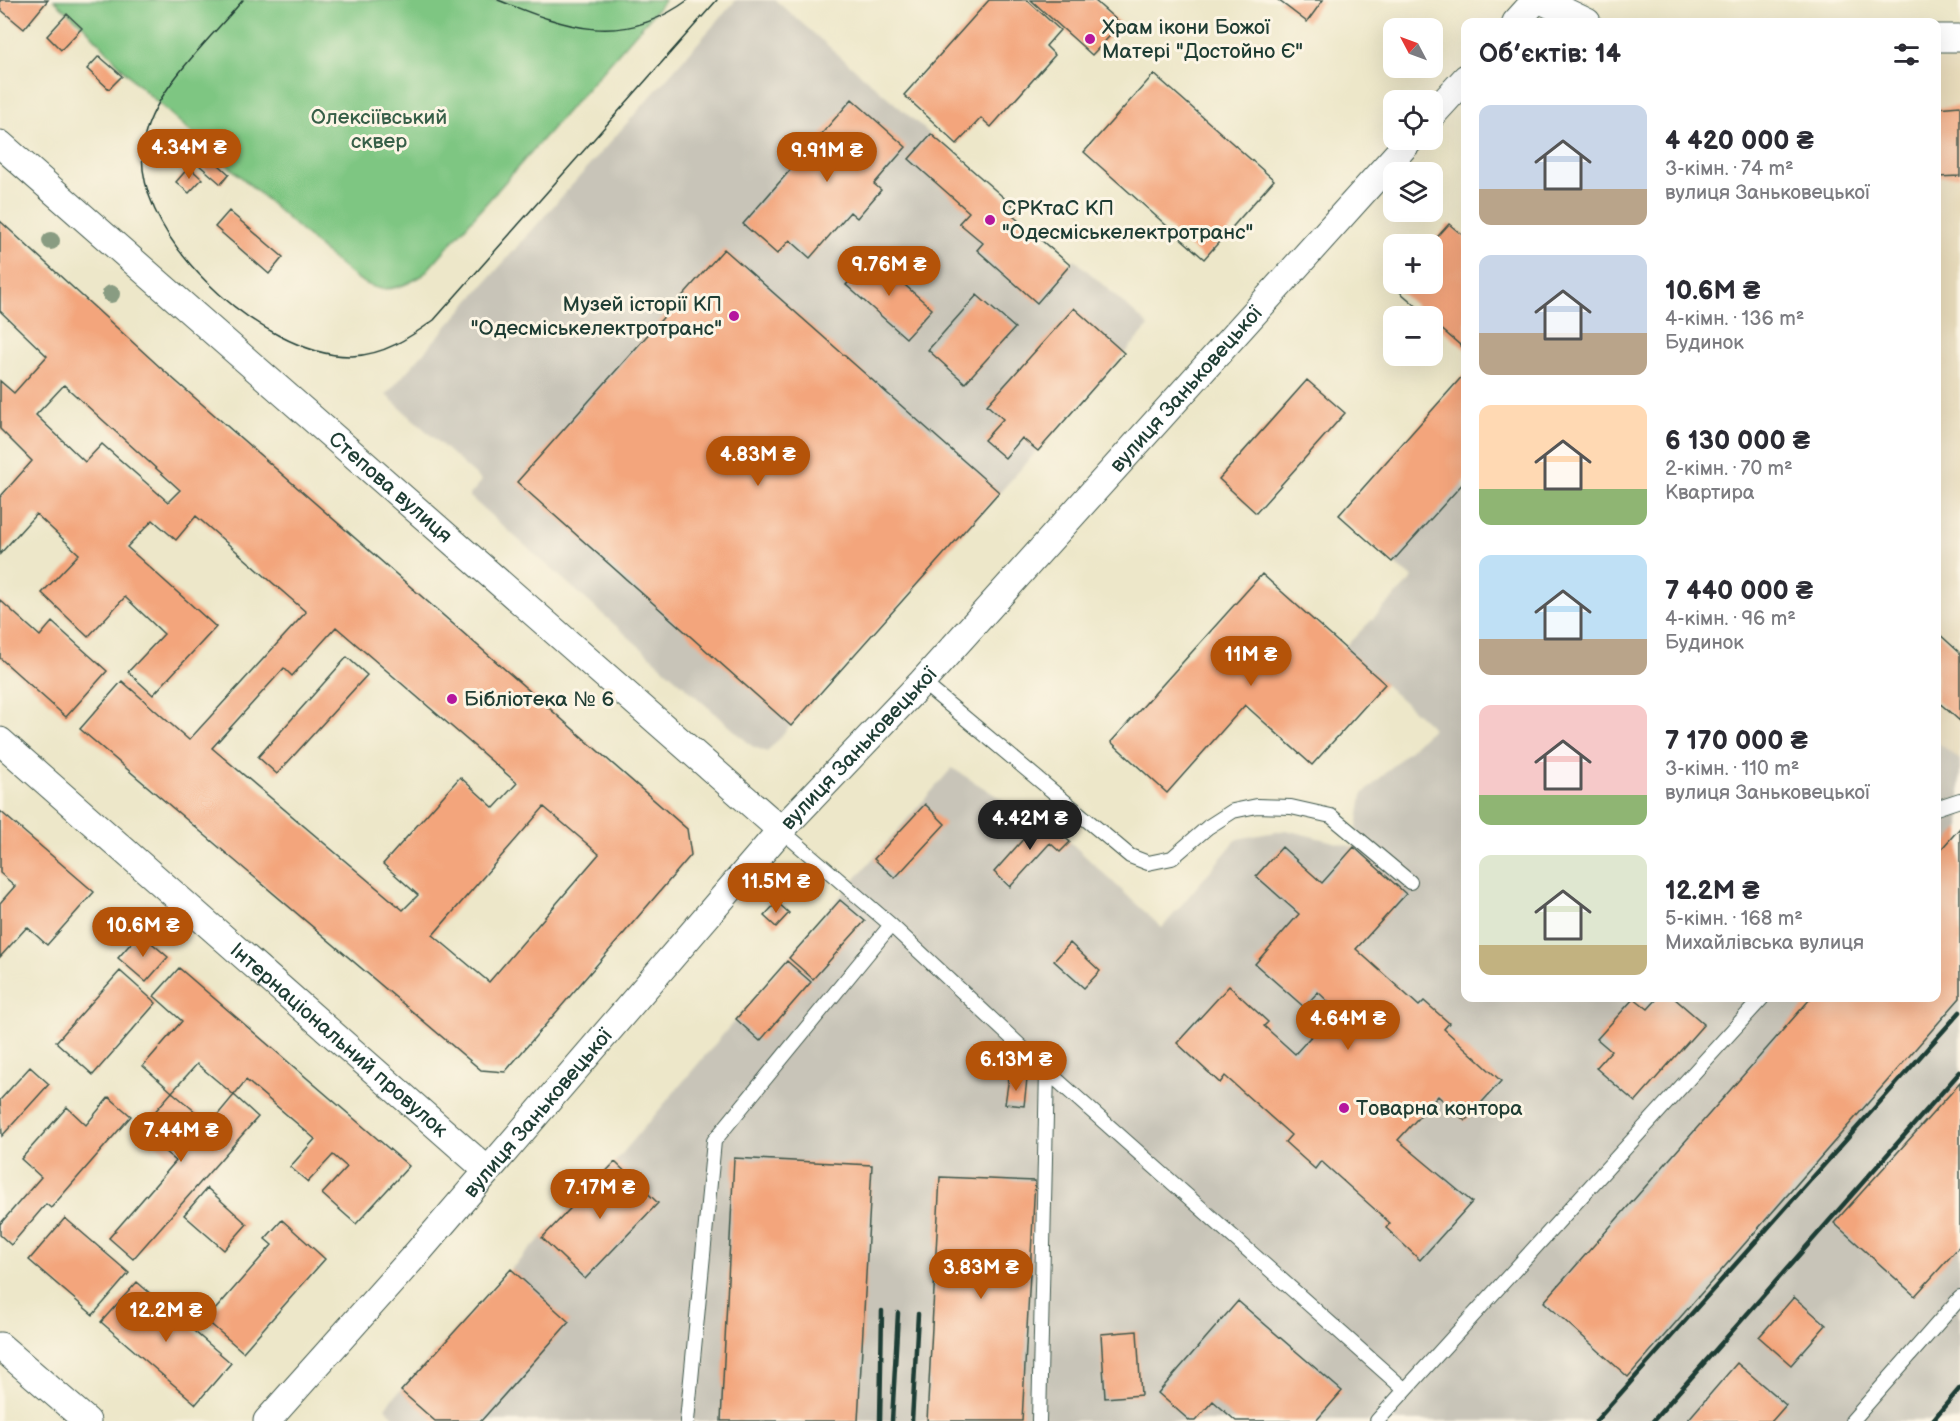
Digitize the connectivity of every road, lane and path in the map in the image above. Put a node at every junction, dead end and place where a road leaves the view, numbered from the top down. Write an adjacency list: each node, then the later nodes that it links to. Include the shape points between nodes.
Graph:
1 (1539, 0): 2 (street); 3 (lane); 4 (street)
2 (1520, 18)
3 (1554, 18)
4 (1578, 18)
5 (1941, 38): 6 (street)
6 (1960, 38)
7 (1461, 83): 8 (street)
8 (1443, 103)
9 (0, 144): 15 (street, Степова вулиця)
10 (1401, 150): 11 (street, вулиця Заньковецької)
11 (922, 682): 15 (street, вулиця Заньковецької); 16 (lane, via 1130,856 1148,863 1172,858 1208,826 1233,811 1257,806 1291,807 1331,816)
12 (0, 741): 20 (street, Інтернаціональний провулок)
13 (1960, 800): 14 (lane)
14 (1941, 806)
15 (781, 830): 17 (lane); 20 (street, вулиця Заньковецької)
16 (1410, 882)
17 (891, 925): 19 (lane); 26 (lane, via 714,1141)
18 (1758, 1002): 23 (lane)
19 (1047, 1071): 23 (lane); 27 (lane)
20 (488, 1171): 25 (street, вулиця Заньковецької)
21 (1960, 1298): 29 (lane)
22 (0, 1346): 24 (street)
23 (1404, 1389): 28 (lane)
24 (87, 1421)
25 (267, 1421)
26 (687, 1421)
27 (1039, 1421)
28 (1377, 1421)
29 (1852, 1421)

